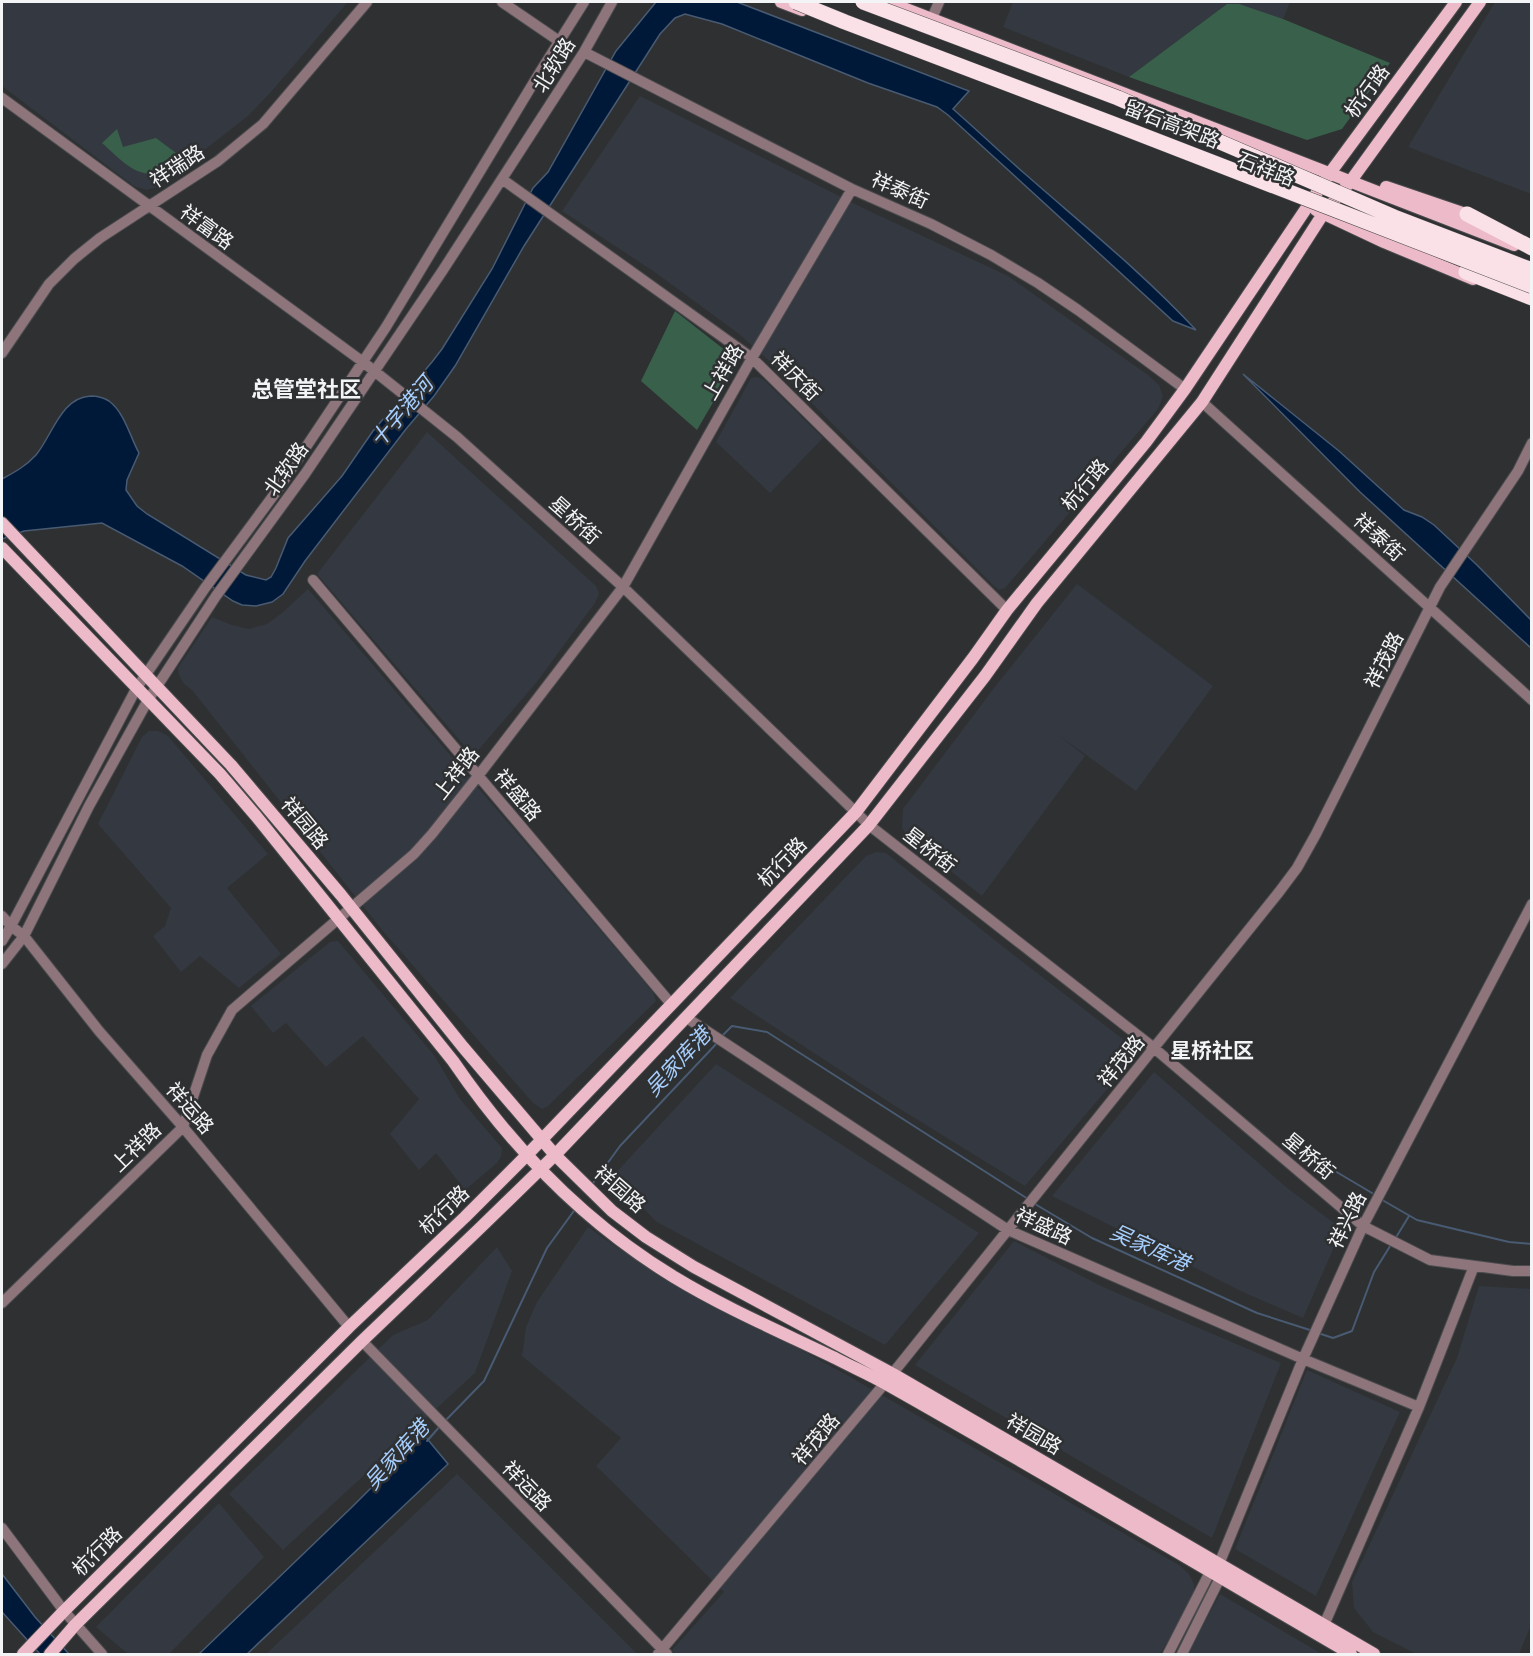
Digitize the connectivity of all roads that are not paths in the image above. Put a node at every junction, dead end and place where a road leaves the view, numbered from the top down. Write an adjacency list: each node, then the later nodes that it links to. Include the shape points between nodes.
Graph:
1 (367, 2): 20 (street, 祥瑞路, via 263,124 218,161)
2 (502, 2): 13 (street)
3 (584, 2): 13 (street, 北软路)
4 (612, 2): 14 (street, 北软路)
5 (781, 2): 21 (main road, 石祥路)
6 (796, 2): 28 (highway, 留石高架路, bridge)
7 (863, 2): 26 (highway, 留石高架路, bridge, via 1118,98 1394,217)
8 (888, 2): 12 (main road, 石祥路)
9 (939, 2): 12 (street)
10 (1456, 2): 16 (main road, 杭行路)
11 (1479, 2): 18 (main road, 杭行路)
12 (932, 18): 16 (main road, 石祥路)
13 (559, 41): 32 (street, 北软路)
14 (584, 52): 17 (street, 北软路); 19 (street, 祥泰街)
15 (2, 98): 20 (street, 祥富路)
16 (1330, 173): 18 (main road, 石祥路); 21 (main road, 杭行路)
17 (502, 180): 31 (street, 祥庆街); 33 (street, 北软路)
18 (1350, 182): 22 (main road, 杭行路); 23 (main road, 石祥路, via 1381,185)
19 (852, 189): 31 (street, 上祥路); 34 (street, 祥泰街, via 931,224 1038,283)
20 (148, 205): 30 (street, 祥瑞路, via 100,238 49,284); 32 (street, 祥富路)
21 (1309, 207): 22 (main road, 石祥路); 34 (main road, 杭行路)
22 (1323, 214): 24 (main road, 石祥路); 35 (main road, 杭行路)
23 (1466, 220): 25 (main road, 石祥路); 25 (highway)
24 (1384, 242): 27 (main road, via 1399,243); 29 (main road, 石祥路)
25 (1530, 246)
26 (1532, 270)
27 (1466, 272): 29 (highway)
28 (1532, 286)
29 (1532, 300)
30 (2, 353)
31 (752, 358): 40 (street, 上祥路); 42 (street, 祥庆街)
32 (363, 363): 33 (street, 星桥街); 43 (street, 北软路)
33 (374, 372): 40 (street, 星桥街, via 457,437); 44 (street, 北软路, via 216,596)
34 (1185, 389): 42 (main road, 杭行路)
35 (1202, 402): 41 (street, 祥泰街); 50 (main road, 杭行路, via 1037,603)
36 (1532, 444): 41 (street, 祥茂路)
37 (2, 523): 43 (main road, 祥园路)
38 (3, 549): 45 (main road, 祥园路)
39 (313, 580): 48 (street, 祥盛路)
40 (623, 587): 48 (street, 上祥路); 49 (street, 星桥街)
41 (1430, 608): 47 (street, 祥泰街); 61 (street, 祥茂路, via 1297,868)
42 (1007, 610): 49 (main road, 杭行路)
43 (146, 675): 44 (main road, 祥园路); 45 (street, 北软路)
44 (157, 687): 46 (street, 北软路); 52 (main road, 祥园路, via 231,765)
45 (136, 689): 46 (main road, 祥园路); 55 (street, 北软路)
46 (148, 700): 54 (main road, 祥园路, via 256,816); 56 (street, 北软路)
47 (1532, 700)
48 (478, 776): 52 (street, 上祥路, via 414,854); 59 (street, 祥盛路)
49 (856, 812): 50 (street, 星桥街); 59 (main road, 杭行路)
50 (870, 825): 60 (main road, 杭行路); 61 (street, 星桥街)
51 (1532, 904): 68 (street, 祥兴路)
52 (351, 909): 54 (street, 上祥路); 63 (main road, 祥园路)
53 (2, 916): 55 (street, 祥运路)
54 (339, 920): 62 (street, 上祥路, via 232,1010 207,1055); 64 (main road, 祥园路)
55 (11, 926): 56 (street, 祥运路); 57 (street, 北软路)
56 (24, 936): 58 (street, 北软路); 62 (street, 祥运路, via 99,1031)
57 (2, 941)
58 (2, 964)
59 (672, 1005): 63 (main road, 杭行路)
60 (687, 1018): 65 (main road, 杭行路); 67 (street, 祥盛路)
61 (1154, 1048): 67 (street, 祥茂路); 68 (street, 星桥街)
62 (183, 1127): 71 (street, 上祥路); 72 (street, 祥运路)
63 (542, 1140): 64 (main road, 杭行路); 65 (main road, 祥园路)
64 (527, 1155): 66 (main road, 祥园路); 72 (main road, 杭行路)
65 (555, 1155): 66 (main road, 杭行路); 75 (main road, 祥园路, via 612,1212 646,1237)
66 (540, 1169): 73 (main road, 杭行路); 75 (main road, 祥园路, via 595,1221 673,1276 731,1308)
67 (1011, 1226): 74 (street, 祥盛路); 75 (street, 祥茂路)
68 (1363, 1226): 69 (street, 星桥街, via 1430,1260); 74 (street, 祥兴路)
69 (1474, 1266): 70 (street, 星桥街); 76 (street)
70 (1532, 1271)
71 (2, 1303)
72 (349, 1327): 79 (main road, 杭行路)
73 (362, 1341): 80 (main road, 杭行路); 83 (street, 祥运路)
74 (1303, 1359): 76 (street, 祥盛路); 78 (street, 祥兴路)
75 (889, 1379): 78 (main road, 祥园路); 83 (street, 祥茂路)
76 (1419, 1407): 81 (street)
77 (2, 1528): 79 (street)
78 (1216, 1571): 81 (main road, 祥园路); 86 (street, 祥兴路); 87 (street, 祥兴路); 88 (main road, 祥园路)
79 (64, 1611): 80 (street); 82 (main road, 杭行路)
80 (75, 1625): 84 (main road, 杭行路); 85 (street)
81 (1324, 1625): 89 (main road, 祥园路)
82 (26, 1652)
83 (663, 1653)
84 (50, 1654)
85 (102, 1654)
86 (1168, 1654)
87 (1182, 1654)
88 (1351, 1654)
89 (1374, 1654)

